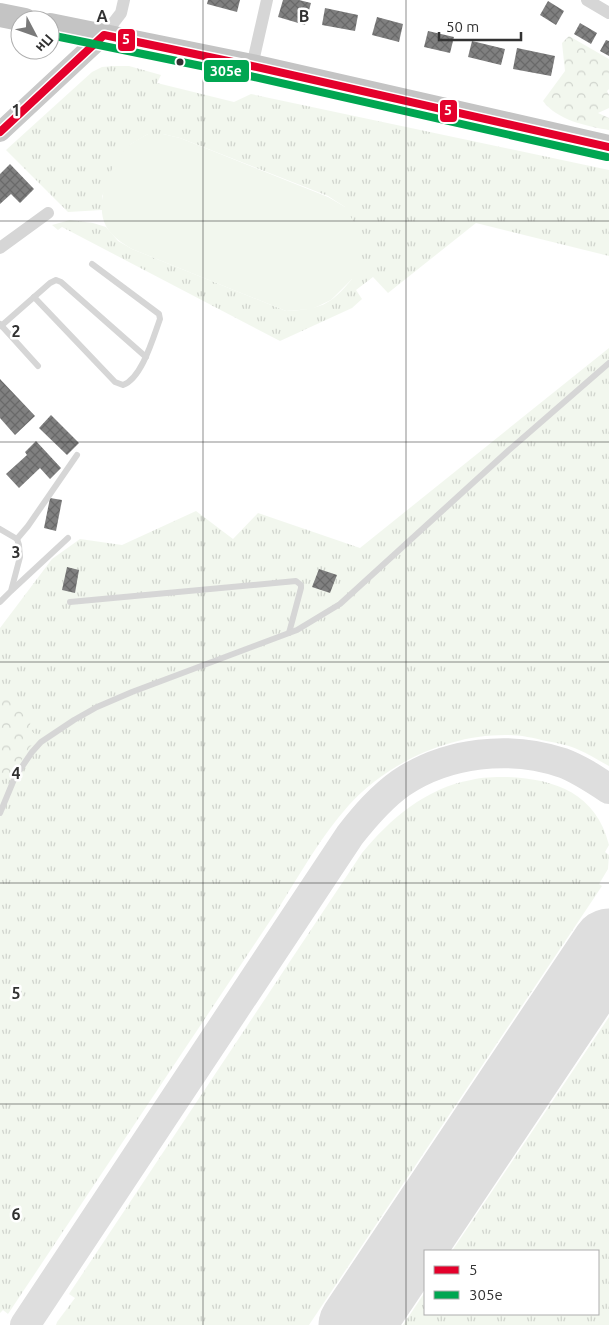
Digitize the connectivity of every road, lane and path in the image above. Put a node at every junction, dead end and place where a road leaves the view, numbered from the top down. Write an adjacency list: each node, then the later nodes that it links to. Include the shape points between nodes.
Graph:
1 (124, 0): 6 (street, via 121,13)
2 (267, 0): 7 (street)
3 (587, 0): 4 (street)
4 (609, 13)
5 (60, 27): 6 (highway)
6 (104, 35): 7 (highway); 8 (main road)
7 (252, 66): 9 (highway)
8 (0, 132)
9 (609, 146)
10 (48, 213): 11 (street)
11 (0, 248)
12 (92, 264): 15 (lane, via 159,314)
13 (34, 297): 14 (lane); 15 (lane, via 50,282 61,282); 15 (lane, via 115,382 129,383)
14 (1, 325): 17 (lane)
15 (146, 357)
16 (609, 363): 25 (lane, via 508,450 349,596)
17 (38, 366)
18 (77, 455): 21 (lane)
19 (0, 529): 21 (lane)
20 (68, 538): 22 (lane)
21 (16, 539): 22 (lane, via 20,557)
22 (11, 590): 23 (lane)
23 (0, 602)
24 (70, 602): 25 (lane, via 296,581 301,588)
25 (289, 633): 26 (lane, via 132,692 74,720 32,752 15,777)
26 (0, 813)

